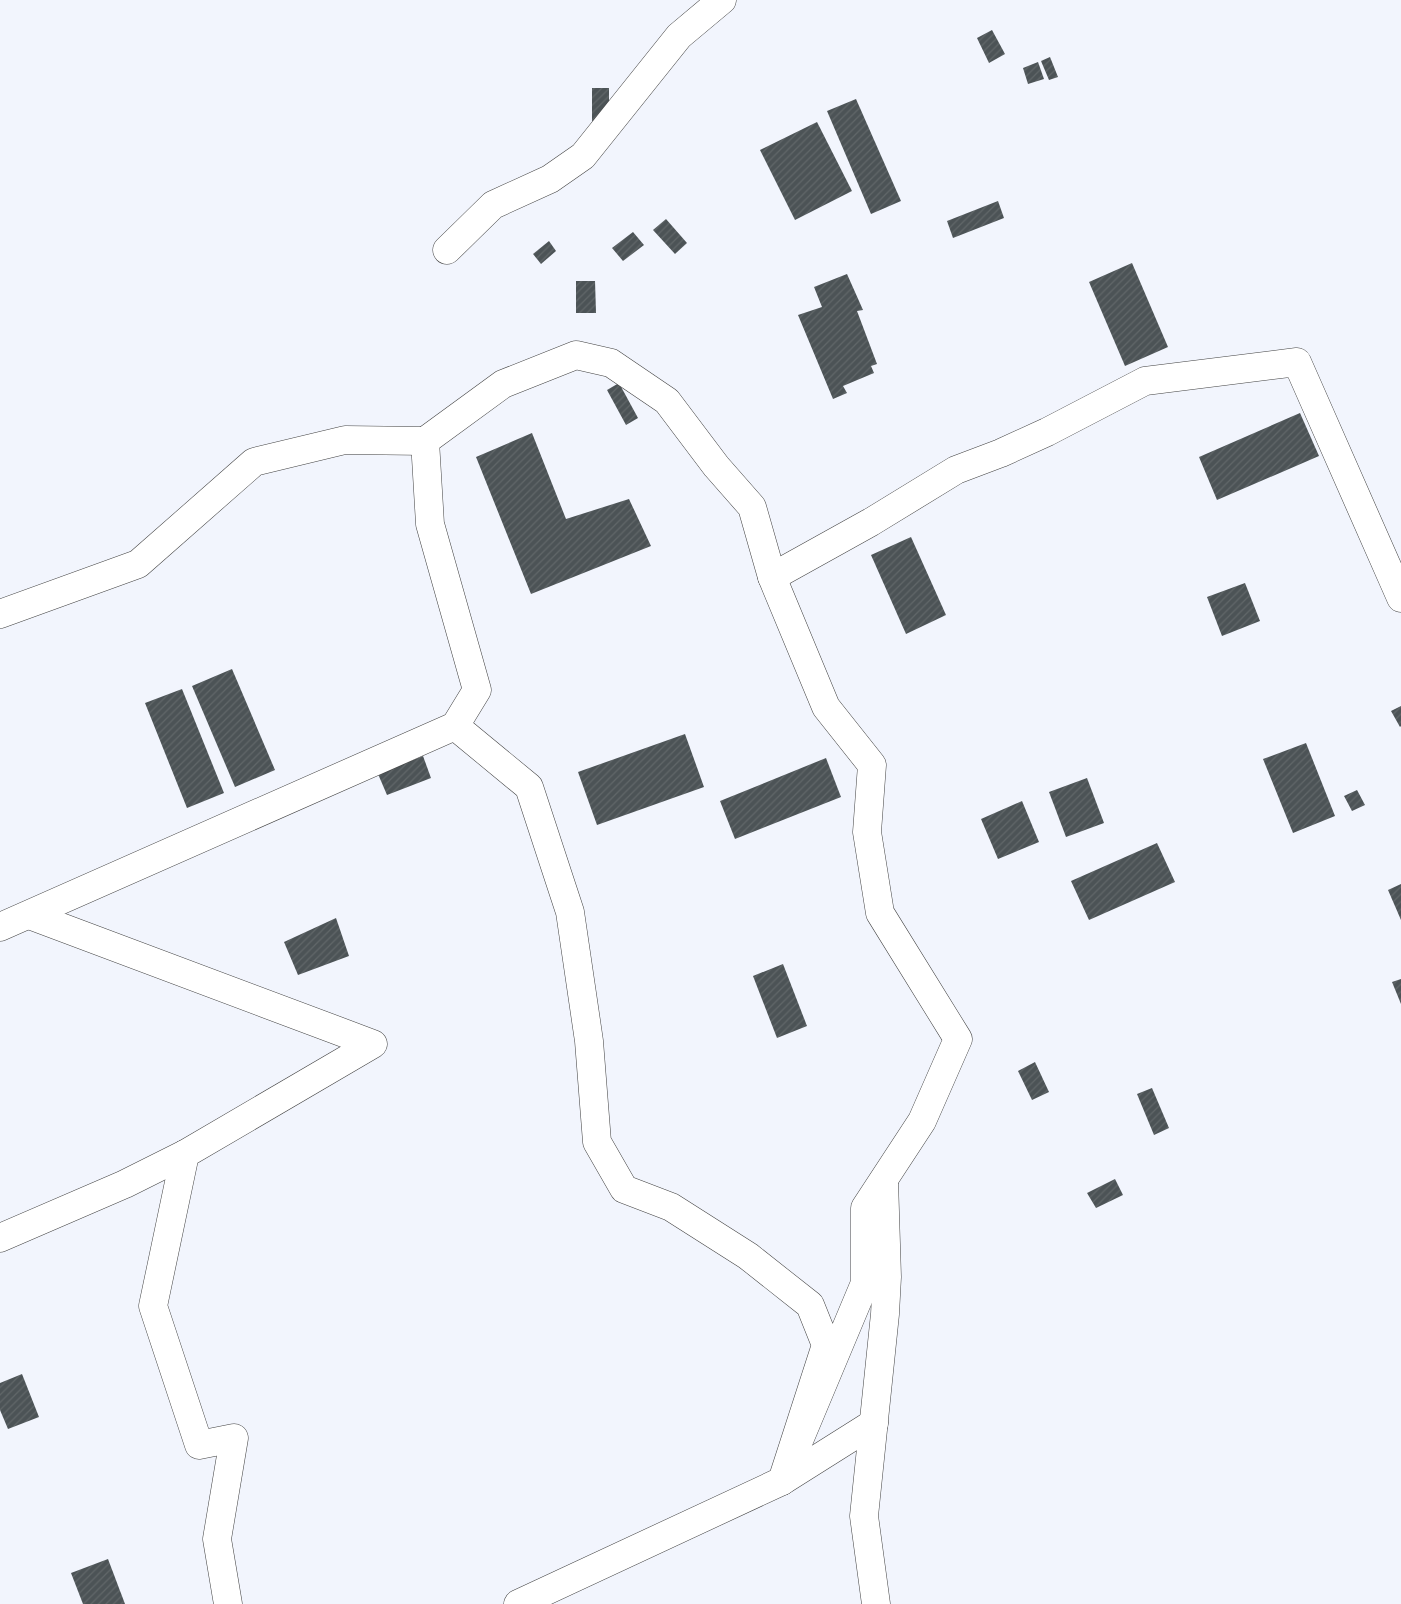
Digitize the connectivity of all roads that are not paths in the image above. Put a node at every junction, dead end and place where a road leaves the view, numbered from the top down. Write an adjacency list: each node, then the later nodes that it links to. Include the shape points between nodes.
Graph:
1 (722, 0): 2 (street, via 679,36 583,156 550,179 493,205)
2 (447, 250)
3 (425, 441): 4 (street, via 503,384 576,355 611,363 667,401 752,507); 6 (street, via 345,440 254,462 138,564); 7 (street, via 430,524 477,690)
4 (772, 577): 5 (street, via 956,470 1047,432 1145,380 1297,362); 11 (street, via 826,707 872,765 867,832 880,913 958,1039 922,1121)
5 (1401, 598)
6 (0, 614)
7 (455, 726): 8 (street); 14 (street, via 529,787 570,912 589,1041 598,1142 624,1189 672,1207 748,1256 810,1305 826,1345)
8 (28, 915): 9 (street); 10 (street, via 373,1044)
9 (0, 927)
10 (185, 1154): 12 (street, via 125,1184); 15 (street, via 153,1306 199,1445 234,1438 217,1539)
11 (884, 1180): 13 (street, via 886,1286); 14 (street, via 866,1208 865,1283)
12 (0, 1238)
13 (874, 1423): 14 (street); 17 (street, via 864,1516)
14 (782, 1481): 16 (street)
15 (228, 1604)
16 (518, 1604)
17 (876, 1604)

